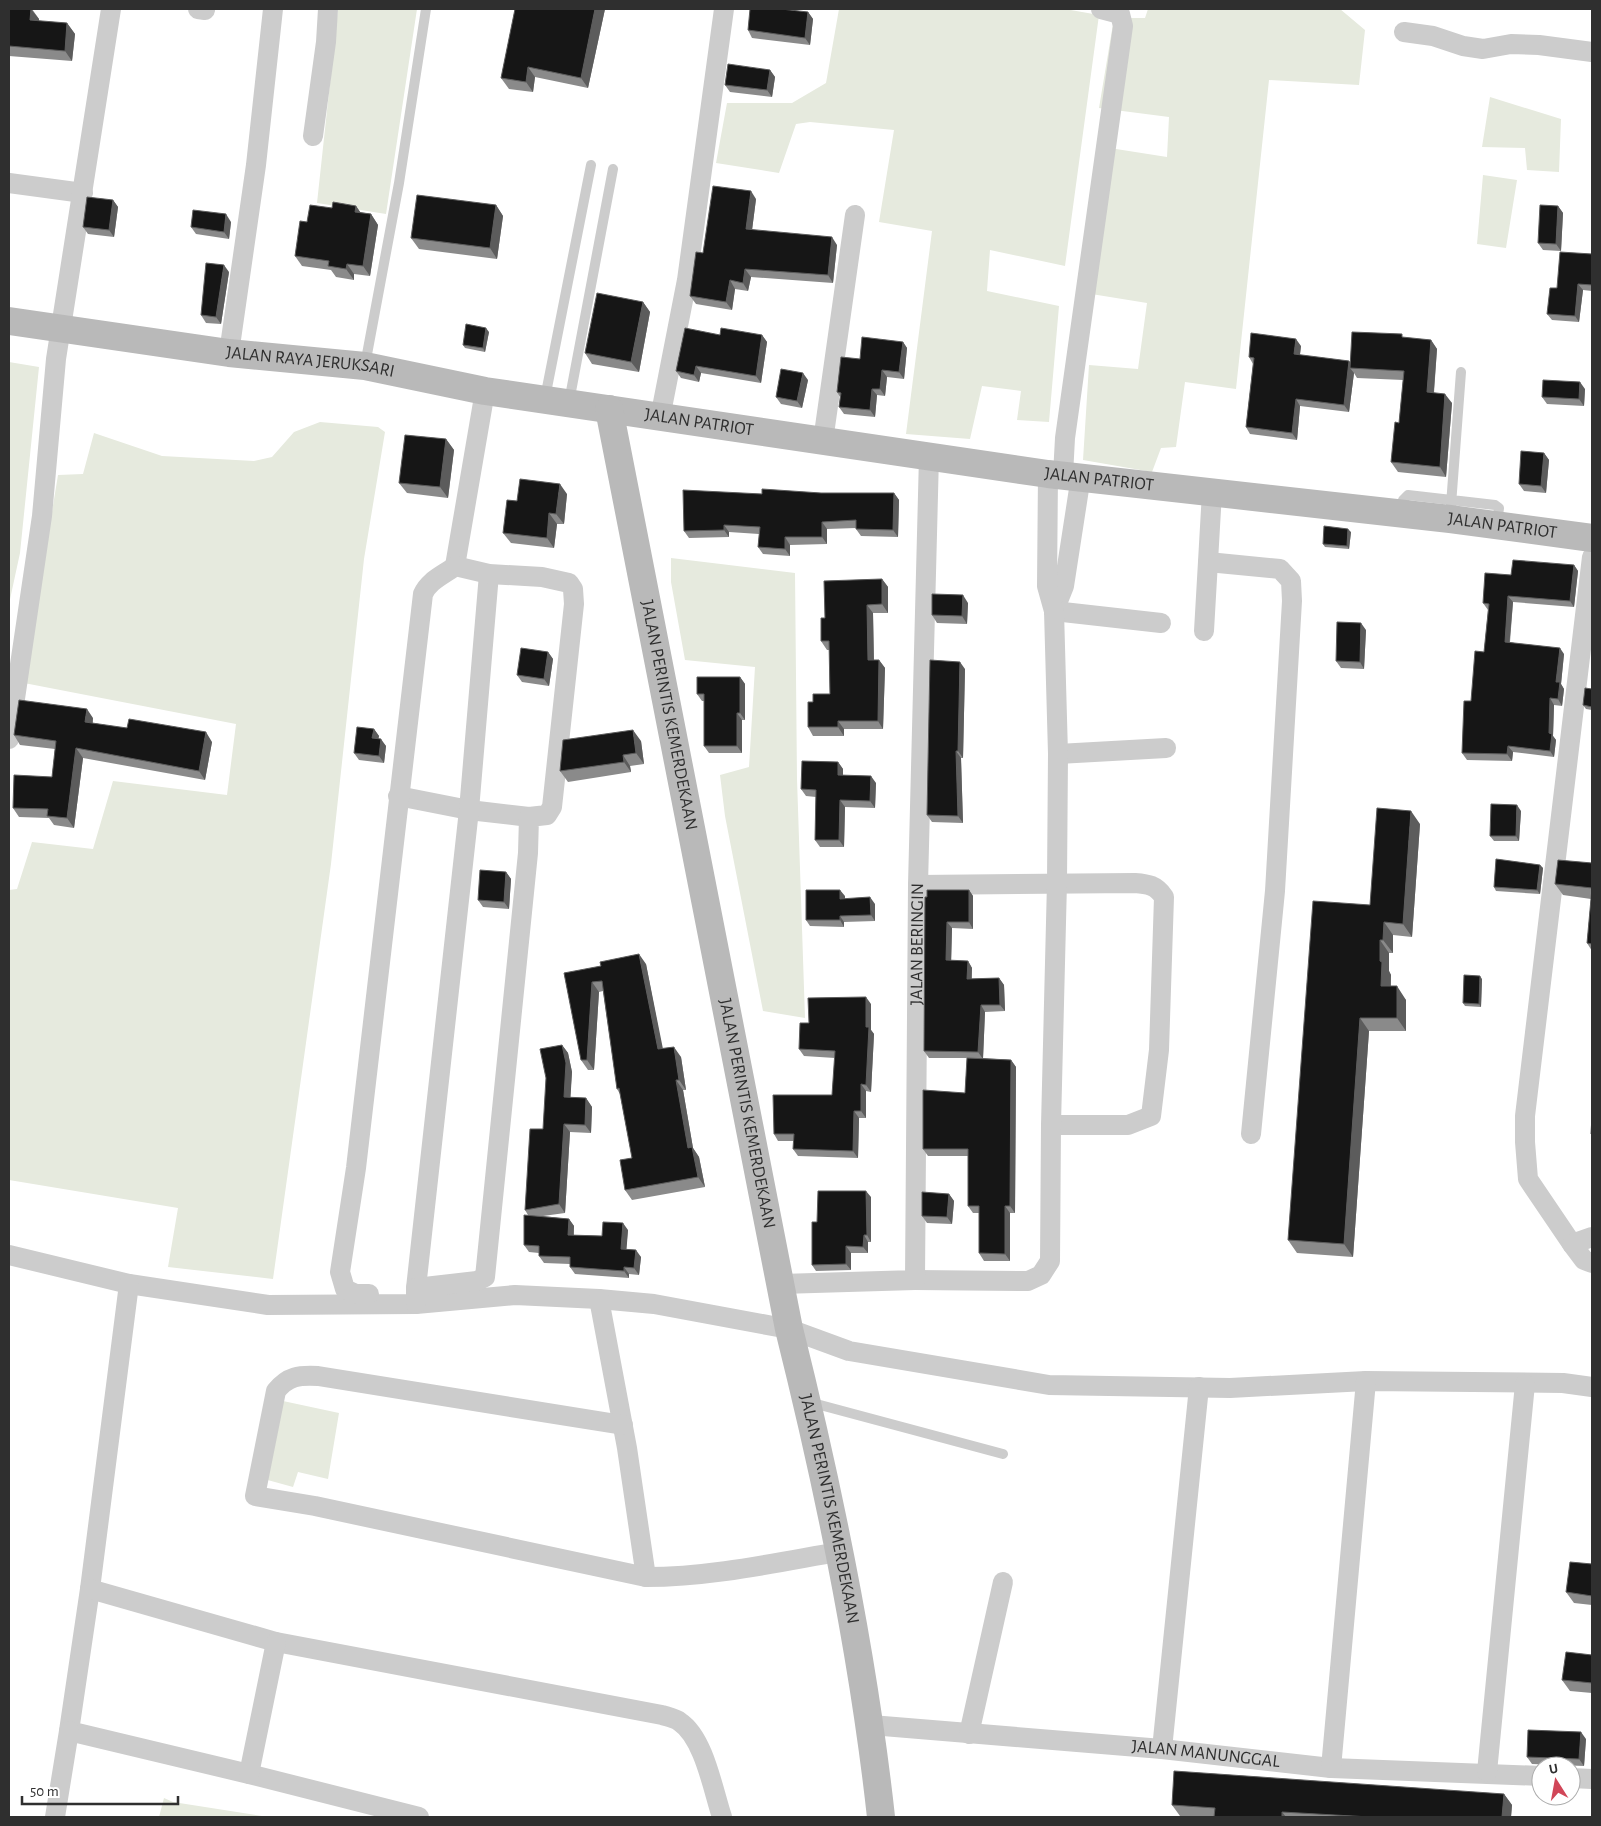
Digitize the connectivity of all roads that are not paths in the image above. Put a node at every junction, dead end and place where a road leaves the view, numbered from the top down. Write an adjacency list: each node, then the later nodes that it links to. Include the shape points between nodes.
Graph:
1 (111, 9): 13 (street)
2 (273, 9): 17 (street, via 256,165)
3 (328, 9): 9 (street)
4 (426, 9): 18 (lane, via 399,183)
5 (724, 9): 23 (street, via 686,280)
6 (1101, 9): 26 (street, via 1120,14 1123,26 1065,438)
7 (1404, 32): 8 (street, via 1433,36 1483,50 1520,44)
8 (1592, 52)
9 (313, 136)
10 (591, 165): 21 (lane)
11 (613, 169): 21 (lane)
12 (9, 183): 13 (street)
13 (82, 193): 16 (street)
14 (855, 214): 24 (street)
15 (9, 321): 16 (street, JALAN RAYA JERUKSARI)
16 (60, 333): 17 (street, JALAN RAYA JERUKSARI); 37 (street, via 42,516)
17 (229, 353): 18 (street, JALAN RAYA JERUKSARI)
18 (365, 366): 20 (street, JALAN RAYA JERUKSARI)
19 (1461, 372): 28 (lane)
20 (485, 391): 21 (street, JALAN RAYA JERUKSARI); 32 (street)
21 (557, 401): 22 (street, JALAN RAYA JERUKSARI)
22 (609, 410): 23 (street, JALAN PATRIOT); 54 (street, JALAN PERINTIS KEMERDEKAAN)
23 (660, 418): 24 (street, JALAN PATRIOT)
24 (823, 441): 25 (street, JALAN PATRIOT)
25 (928, 465): 26 (street, JALAN PATRIOT); 45 (street, JALAN BERINGIN)
26 (1063, 480): 27 (street, JALAN PATRIOT); 34 (street, via 1064,586); 34 (street, via 1047,586)
27 (1212, 498): 28 (street, JALAN PATRIOT, via 1401,514); 31 (street)
28 (1450, 509): 29 (street, JALAN PATRIOT, via 1497,525)
29 (1592, 538)
30 (1592, 557): 49 (street, via 1525,1116 1528,1179)
31 (1208, 562): 36 (street); 47 (street, via 1280,569 1291,581 1275,891)
32 (455, 566): 33 (street); 41 (street, via 426,586 423,594)
33 (489, 574): 42 (street); 43 (street, via 558,580 572,585 574,593 552,807 547,814)
34 (1054, 611): 35 (street); 40 (street)
35 (1161, 623)
36 (1204, 631)
37 (13, 684): 38 (street)
38 (9, 739)
39 (1166, 748): 40 (street)
40 (1058, 754): 44 (street)
41 (398, 796): 42 (street); 55 (street, via 356,1168 340,1272 343,1286 349,1292)
42 (469, 810): 43 (street); 55 (street)
43 (529, 816): 55 (street, via 528,853 485,1277)
44 (1057, 882): 45 (street); 46 (street); 46 (street, via 1152,885 1159,888 1165,903 1159,1050 1151,1116 1128,1125)
45 (918, 885): 52 (street, JALAN BERINGIN)
46 (1051, 1125): 52 (street, via 1051,1248 1050,1262 1041,1276 1028,1281)
47 (1252, 1134)
48 (1592, 1237): 49 (street)
49 (1572, 1244): 51 (street, via 1584,1260)
50 (9, 1255): 53 (street)
51 (1592, 1263)
52 (915, 1280): 54 (street)
53 (128, 1284): 55 (street, via 268,1305); 68 (street)
54 (781, 1284): 57 (street, JALAN PERINTIS KEMERDEKAAN)
55 (416, 1295): 56 (street)
56 (599, 1299): 57 (street, via 654,1304); 63 (street)
57 (789, 1329): 60 (street, via 849,1351 1049,1386); 62 (street, JALAN PERINTIS KEMERDEKAAN)
58 (1366, 1380): 59 (street); 60 (street); 74 (street)
59 (1525, 1384): 61 (street, via 1563,1383); 75 (street)
60 (1198, 1387): 73 (street)
61 (1592, 1387)
62 (808, 1402): 64 (lane); 65 (street, JALAN PERINTIS KEMERDEKAAN)
63 (623, 1426): 66 (street); 66 (street, via 300,1375 287,1379 276,1391 255,1496)
64 (1003, 1454)
65 (838, 1552): 66 (street, via 713,1573); 70 (street, JALAN PERINTIS KEMERDEKAAN)
66 (646, 1577)
67 (1003, 1582): 72 (street)
68 (90, 1590): 69 (street); 71 (street)
69 (276, 1642): 76 (street); 80 (street, via 662,1715 678,1721 698,1743)
70 (871, 1726): 72 (street, JALAN MANUNGGAL); 81 (street, JALAN PERINTIS KEMERDEKAAN)
71 (69, 1731): 76 (street); 78 (street)
72 (969, 1734): 73 (street, JALAN MANUNGGAL)
73 (1162, 1749): 74 (street, JALAN MANUNGGAL)
74 (1331, 1768): 75 (street, JALAN MANUNGGAL)
75 (1487, 1772): 77 (street, JALAN MANUNGGAL)
76 (250, 1774): 79 (street)
77 (1531, 1775)
78 (55, 1817)
79 (419, 1817)
80 (722, 1817)
81 (881, 1817)

